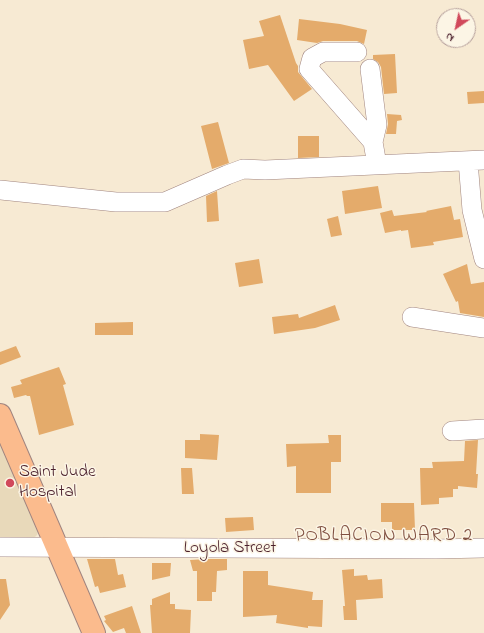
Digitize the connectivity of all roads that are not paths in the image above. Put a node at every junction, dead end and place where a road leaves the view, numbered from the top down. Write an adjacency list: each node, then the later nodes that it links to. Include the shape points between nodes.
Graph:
1 (357, 52): 3 (street, via 323,52 312,58 309,69)
2 (370, 69): 3 (street, via 377,125)
3 (373, 142): 5 (street)
4 (476, 160): 5 (street); 7 (street, via 472,210)
5 (378, 165): 6 (street, via 243,169 165,202 116,202)
6 (0, 190)
7 (484, 259)
8 (412, 317): 9 (street)
9 (484, 328)
10 (0, 415): 14 (main road)
11 (484, 429): 12 (street)
12 (452, 430)
13 (0, 547): 14 (street, Loyola Street)
14 (57, 548): 15 (street, Loyola Street); 16 (main road)
15 (484, 548)
16 (94, 633)

